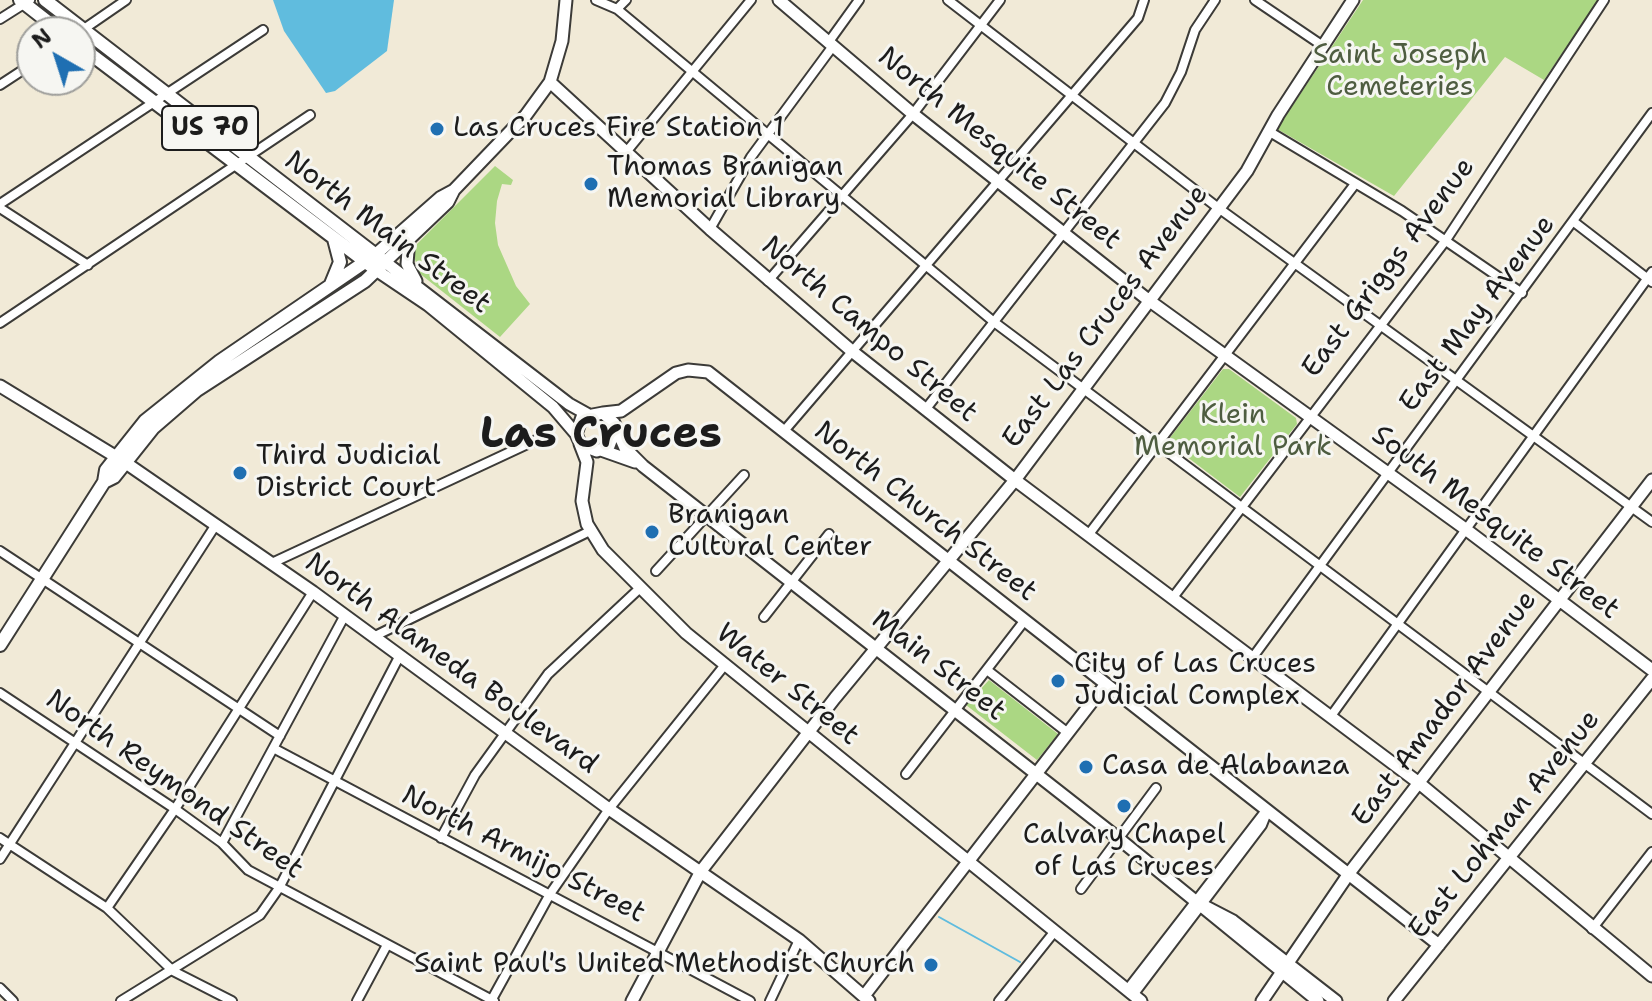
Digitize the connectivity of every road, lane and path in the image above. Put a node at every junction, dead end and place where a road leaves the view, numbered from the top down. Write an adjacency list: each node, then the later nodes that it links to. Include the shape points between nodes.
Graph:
1 (45, 0): 19 (main road, North Main Street / US 70)
2 (126, 0): 21 (street)
3 (566, 0): 29 (street)
4 (596, 0): 17 (street)
5 (626, 0): 17 (street)
6 (751, 0): 28 (street)
7 (779, 0): 25 (street, North Mesquite Street)
8 (859, 0): 25 (street)
9 (948, 0): 22 (street)
10 (1000, 0): 22 (street)
11 (1144, 0): 30 (street, via 1138,18)
12 (1215, 0): 37 (street, via 1195,30 1174,89)
13 (1255, 0): 26 (street)
14 (1353, 0): 26 (street, East Las Cruces Avenue)
15 (1604, 0): 51 (street, East Griggs Avenue)
16 (25, 1): 18 (main road); 20 (street)
17 (617, 9): 28 (street)
18 (42, 16)
19 (64, 16)
20 (0, 19)
21 (96, 21)
22 (981, 26): 30 (street); 33 (street)
23 (263, 30): 31 (street)
24 (96, 44): 31 (main road, North Main Street / US 70)
25 (830, 44): 33 (street, North Mesquite Street); 36 (street)
26 (1323, 46): 35 (street, East Las Cruces Avenue)
27 (96, 57): 31 (main road, North Main Street / US 70)
28 (693, 72): 36 (street); 38 (street)
29 (550, 82): 38 (street, North Campo Street); 42 (street)
30 (1072, 96): 37 (street); 40 (street)
31 (159, 98): 39 (main road, North Main Street / US 70); 44 (street)
32 (1652, 113): 46 (street, East May Avenue)
33 (913, 114): 40 (street, North Mesquite Street); 43 (street)
34 (310, 115): 39 (street)
35 (1270, 132): 41 (street); 45 (street, East Las Cruces Avenue)
36 (767, 134): 43 (street); 47 (street)
37 (1134, 143): 45 (street); 48 (street)
38 (627, 151): 47 (street, North Campo Street)
39 (241, 160): 50 (main road, North Main Street / US 70); 52 (main road, North Main Street / US 70); 54 (street)
40 (999, 181): 48 (street, North Mesquite Street); 55 (street)
41 (1355, 184): 51 (street); 53 (street)
42 (454, 190): 49 (street); 52 (street)
43 (843, 195): 55 (street); 57 (street)
44 (0, 206): 54 (street)
45 (1217, 207): 53 (street); 61 (street, East Las Cruces Avenue)
46 (1574, 222): 56 (street); 60 (street, East May Avenue)
47 (710, 229): 57 (street, North Campo Street)
48 (1065, 234): 61 (street, North Mesquite Street); 62 (street)
49 (409, 238): 52 (street); 58 (street, via 407,264)
50 (334, 239): 52 (main road, North Main Street); 59 (main road, via 340,262 336,279)
51 (1446, 240): 60 (street); 64 (street, East Griggs Avenue)
52 (376, 263): 58 (street, North Main Street); 59 (main road); 78 (street, North Main Street, via 553,407); 82 (main road, via 197,390)
53 (1294, 264): 64 (street); 66 (street)
54 (88, 265): 63 (street)
55 (928, 265): 62 (street); 65 (street)
56 (1650, 277): 77 (street)
57 (768, 281): 65 (street, North Campo Street)
58 (421, 289): 73 (street, North Main Street)
59 (323, 292): 82 (main road, via 171,398 145,421)
60 (1522, 293): 68 (street, East May Avenue)
61 (1147, 299): 66 (street, North Mesquite Street); 70 (street, East Las Cruces Avenue)
62 (994, 322): 70 (street); 71 (street)
63 (0, 323)
64 (1379, 326): 68 (street); 74 (street, East Griggs Avenue)
65 (853, 352): 71 (street, North Campo Street); 76 (street)
66 (1225, 356): 74 (street, North Mesquite Street); 80 (street)
67 (714, 378): 72 (street, North Church Street, via 701,370 676,373 621,411); 75 (street, via 686,375 667,383); 76 (street, North Church Street)
68 (1456, 381): 77 (street); 84 (street, East May Avenue)
69 (0, 386): 82 (street, North Alameda Boulevard)
70 (1081, 387): 80 (street); 86 (street, East Las Cruces Avenue)
71 (925, 410): 86 (street, North Campo Street)
72 (603, 413): 73 (street); 75 (street)
73 (587, 414): 78 (street, via 578,422)
74 (1309, 415): 84 (street, South Mesquite Street); 88 (street, East Griggs Avenue)
75 (615, 429): 81 (street, via 613,441); 83 (street, Main Street)
76 (784, 431): 98 (street, North Church Street)
77 (1535, 436): 89 (street); 93 (street)
78 (577, 437): 81 (street, via 586,449); 94 (street, Water Street, via 587,462 583,510)
79 (536, 440): 99 (street)
80 (1157, 444): 88 (street); 96 (street)
81 (599, 451): 83 (street, Main Street); 94 (street, Water Street, via 587,490)
82 (119, 459): 92 (street, North Alameda Boulevard); 102 (main road, via 114,477 104,482)
83 (643, 466): 90 (street, Main Street)
84 (1386, 471): 93 (street, South Mesquite Street); 100 (street, East May Avenue)
85 (744, 475): 90 (street)
86 (1015, 480): 96 (street, North Campo Street); 98 (street, East Las Cruces Avenue)
87 (1652, 480): 89 (street, East Amador Avenue)
88 (1241, 507): 100 (street); 106 (street, East Griggs Avenue)
89 (1631, 507): 91 (street); 107 (street, East Amador Avenue)
90 (707, 517): 101 (street); 103 (street, Main Street)
91 (1652, 522)
92 (215, 526): 99 (street, North Alameda Boulevard); 113 (street)
93 (1464, 528): 107 (street, South Mesquite Street); 111 (street)
94 (592, 530): 104 (street, Water Street, via 603,550); 112 (street)
95 (829, 534): 103 (street)
96 (1089, 534): 106 (street, North Campo Street)
97 (0, 551): 102 (street)
98 (948, 560): 110 (street, North Church Street); 115 (street, East Las Cruces Avenue)
99 (272, 563): 105 (street, North Alameda Boulevard)
100 (1318, 566): 111 (street); 117 (street, East May Avenue)
101 (656, 571)
102 (42, 579): 113 (street); 114 (main road)
103 (791, 582): 109 (street); 115 (street, Main Street)
104 (640, 588): 118 (street, Water Street); 128 (street, via 548,674)
105 (313, 592): 108 (street, North Alameda Boulevard); 125 (street)
106 (1174, 596): 117 (street, North Campo Street)
107 (1559, 599): 120 (street, South Mesquite Street); 123 (street, East Amador Avenue)
108 (345, 615): 112 (street, North Alameda Boulevard); 131 (street)
109 (764, 617)
110 (1025, 620): 119 (street); 122 (street, North Church Street)
111 (1397, 625): 123 (street); 127 (street)
112 (375, 636): 116 (street, North Alameda Boulevard)
113 (139, 642): 125 (street); 132 (street)
114 (0, 645)
115 (876, 648): 126 (street, Main Street); 129 (street, East Las Cruces Avenue)
116 (400, 655): 128 (street, North Alameda Boulevard); 137 (street)
117 (1253, 657): 127 (street, North Campo Street)
118 (724, 666): 129 (street, Water Street); 141 (street)
119 (987, 670): 126 (street); 130 (street)
120 (1652, 670)
121 (1652, 679): 134 (street, East Lohman Avenue)
122 (1105, 685): 130 (street); 142 (street, North Church Street)
123 (1490, 691): 134 (street); 138 (street, East Amador Avenue)
124 (0, 693): 132 (street, North Reymond Street)
125 (237, 706): 131 (street); 140 (street)
126 (955, 711): 135 (street); 136 (street, Main Street)
127 (1331, 716): 138 (street, North Campo Street)
128 (506, 732): 141 (street, North Alameda Boulevard); 145 (street)
129 (808, 733): 152 (street, Water Street); 153 (street, East Las Cruces Avenue)
130 (1068, 733): 136 (street)
131 (280, 736): 133 (street)
132 (75, 743): 140 (street, North Reymond Street); 148 (street)
133 (275, 749): 137 (street, North Armijo Street); 147 (street)
134 (1586, 765): 143 (street); 151 (street, East Lohman Avenue)
135 (906, 774)
136 (1036, 774): 146 (street, Main Street); 152 (street)
137 (333, 781): 145 (street, North Armijo Street); 155 (street)
138 (1419, 783): 151 (street, North Campo Street); 154 (street, East Amador Avenue)
139 (1156, 788): 146 (street)
140 (175, 809): 147 (street, North Reymond Street); 159 (street)
141 (609, 809): 153 (street, North Alameda Boulevard); 157 (street)
142 (1268, 810): 154 (street, North Church Street); 158 (street, via 1262,825)
143 (1652, 814)
144 (0, 838): 148 (street)
145 (441, 838): 157 (street, North Armijo Street)
146 (1118, 838): 156 (street); 158 (street, Main Street)
147 (222, 843): 155 (street, North Reymond Street, via 248,870)
148 (10, 844): 150 (street); 159 (street)
149 (1652, 852): 160 (street)
150 (0, 859)
151 (1510, 859): 160 (street, North Campo Street); 164 (street, East Lohman Avenue)
152 (968, 861): 161 (street, Water Street); 171 (street)
153 (701, 871): 162 (street, North Alameda Boulevard); 165 (street, East Las Cruces Avenue)
154 (1350, 872): 164 (street, North Church Street); 166 (street, East Amador Avenue)
155 (279, 888): 163 (street, North Reymond Street); 167 (street, via 260,915)
156 (1081, 889)
157 (550, 894): 165 (street, North Armijo Street); 176 (street)
158 (1199, 903): 166 (street, Main Street); 170 (street)
159 (107, 908): 167 (street)
160 (1592, 929): 168 (street, North Campo Street)
161 (1055, 931): 170 (street, Water Street); 180 (street)
162 (799, 940): 171 (street, North Alameda Boulevard); 179 (street)
163 (387, 945): 175 (street); 176 (street, North Reymond Street)
164 (1439, 945): 184 (street, East Lohman Avenue)
165 (660, 950): 177 (street, East Las Cruces Avenue); 178 (street, North Armijo Street)
166 (1283, 967): 181 (street, East Amador Avenue); 182 (street); 183 (street)
167 (173, 971): 173 (street); 174 (street)
168 (1652, 976)
169 (0, 988): 172 (street)
170 (1134, 995)
171 (864, 999)
172 (13, 1001)
173 (121, 1001)
174 (232, 1001)
175 (357, 1001)
176 (492, 1001)
177 (632, 1001)
178 (750, 1001)
179 (770, 1001)
180 (999, 1001)
181 (1262, 1001)
182 (1318, 1001)
183 (1336, 1001)
184 (1394, 1001)

